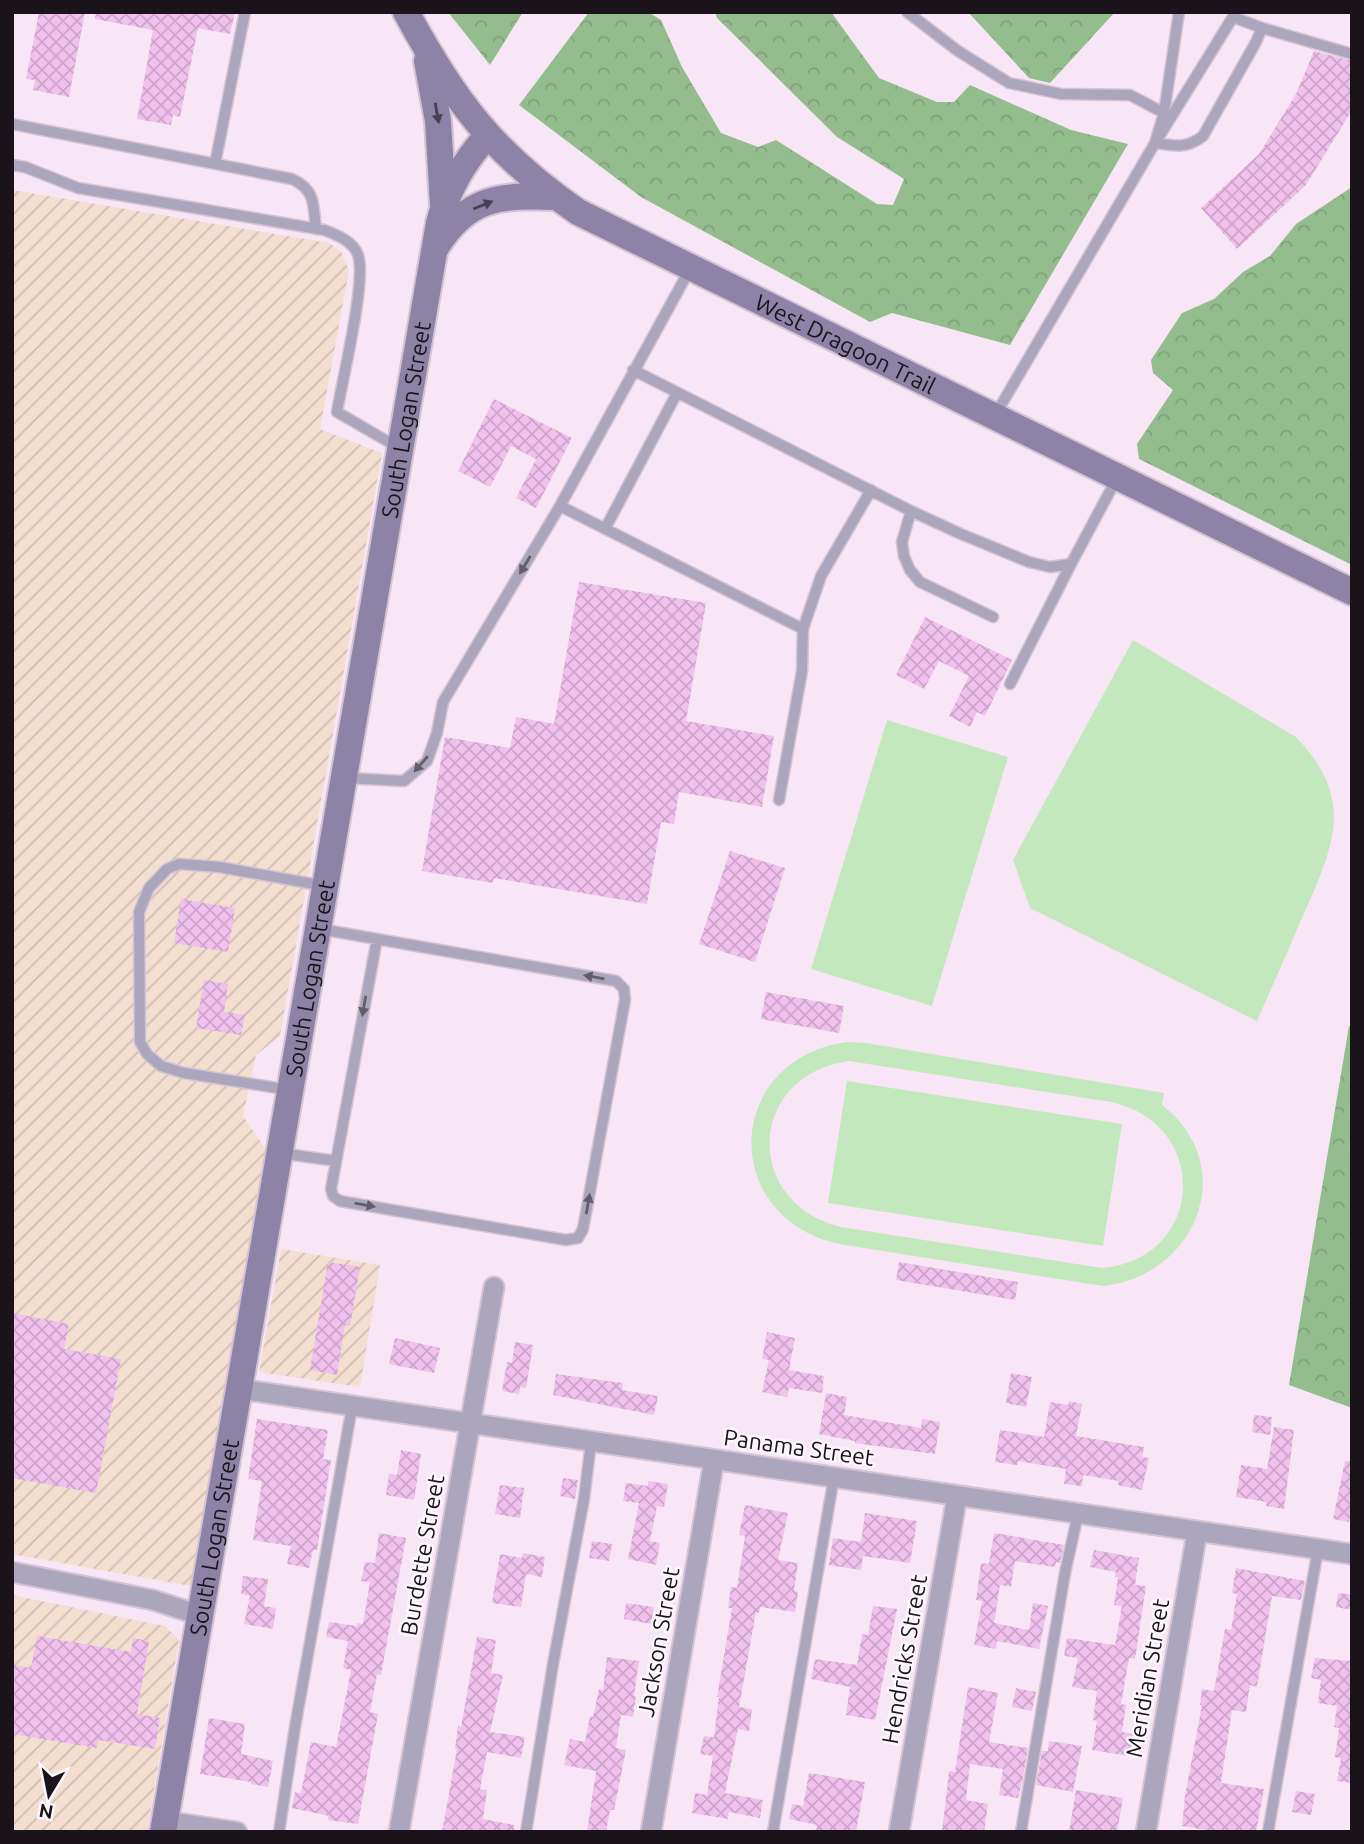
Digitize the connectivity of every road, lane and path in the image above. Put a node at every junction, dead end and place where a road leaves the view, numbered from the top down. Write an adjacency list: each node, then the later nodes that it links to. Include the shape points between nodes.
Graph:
1 (245, 12): 13 (lane)
2 (406, 12): 7 (street, West Dragoon Trail)
3 (907, 12): 9 (lane, via 1009,83 1061,93 1130,95)
4 (1179, 12): 9 (lane)
5 (1235, 14): 6 (lane); 12 (lane)
6 (1262, 28): 8 (lane); 12 (lane, via 1203,136 1193,144)
7 (424, 46): 11 (street, West Dragoon Trail); 16 (street, one-way to 16, via 438,121)
8 (1352, 54)
9 (1164, 113): 12 (lane)
10 (12, 124): 13 (lane)
11 (487, 136): 15 (street, West Dragoon Trail); 16 (street, South Logan Street)
12 (1155, 143): 22 (lane)
13 (215, 164): 17 (lane, via 303,184 312,195)
14 (12, 165): 17 (lane, via 78,188)
15 (555, 197): 18 (street, one-way to 15, via 449,227 480,205 501,198); 19 (street, West Dragoon Trail)
16 (443, 206): 18 (street, South Logan Street)
17 (316, 229): 23 (lane, via 343,238 358,254 361,277 337,412)
18 (434, 250): 23 (street, South Logan Street)
19 (690, 269): 20 (lane); 22 (street, West Dragoon Trail)
20 (633, 370): 21 (lane); 26 (lane)
21 (677, 393): 25 (lane); 28 (lane)
22 (994, 417): 24 (street, West Dragoon Trail)
23 (400, 449): 34 (street, South Logan Street)
24 (1117, 477): 29 (lane); 30 (street, West Dragoon Trail)
25 (871, 490): 27 (lane); 32 (lane, via 821,576)
26 (560, 506): 28 (lane); 34 (lane, one-way to 34, via 443,702 427,761 404,782)
27 (911, 511): 29 (lane, via 1029,562 1050,567); 31 (lane, via 902,542 904,556 920,582)
28 (606, 529): 32 (lane)
29 (1072, 564): 33 (lane)
30 (1352, 592)
31 (993, 617)
32 (803, 629): 35 (lane, via 802,671)
33 (1010, 684)
34 (344, 778): 36 (street, South Logan Street)
35 (779, 800)
36 (325, 886): 37 (street, South Logan Street); 39 (lane, via 178,864 149,888 139,912 140,1042 147,1054 161,1066 184,1073)
37 (318, 928): 38 (lane); 39 (street, South Logan Street)
38 (377, 939): 41 (lane, one-way to 41); 41 (lane, one-way to 38, via 331,1189 340,1201 566,1240 578,1238 583,1229 624,989 616,981)
39 (290, 1090): 40 (street, South Logan Street)
40 (279, 1153): 41 (lane); 43 (street, South Logan Street)
41 (336, 1161)
42 (494, 1287): 45 (street, Burdette Street)
43 (239, 1389): 44 (street, Panama Street); 55 (street, South Logan Street)
44 (352, 1407): 45 (street, Panama Street); 58 (lane)
45 (470, 1424): 46 (street, Panama Street); 59 (street, Burdette Street)
46 (591, 1442): 47 (street, Panama Street); 60 (lane)
47 (714, 1460): 48 (street, Panama Street); 61 (street, Jackson Street)
48 (834, 1477): 49 (street, Panama Street); 62 (lane)
49 (957, 1496): 50 (street, Panama Street); 63 (street, Hendricks Street)
50 (1078, 1514): 51 (street, Panama Street); 64 (lane)
51 (1197, 1532): 52 (street, Panama Street); 65 (street, Meridian Street)
52 (1318, 1549): 53 (street, Panama Street); 66 (lane)
53 (1352, 1554)
54 (12, 1572): 55 (street, via 153,1600)
55 (200, 1615): 56 (street, South Logan Street)
56 (164, 1826): 57 (street)
57 (237, 1832)
58 (279, 1832)
59 (399, 1832)
60 (526, 1832)
61 (651, 1832)
62 (772, 1832)
63 (899, 1832)
64 (1021, 1832)
65 (1146, 1832)
66 (1268, 1832)

